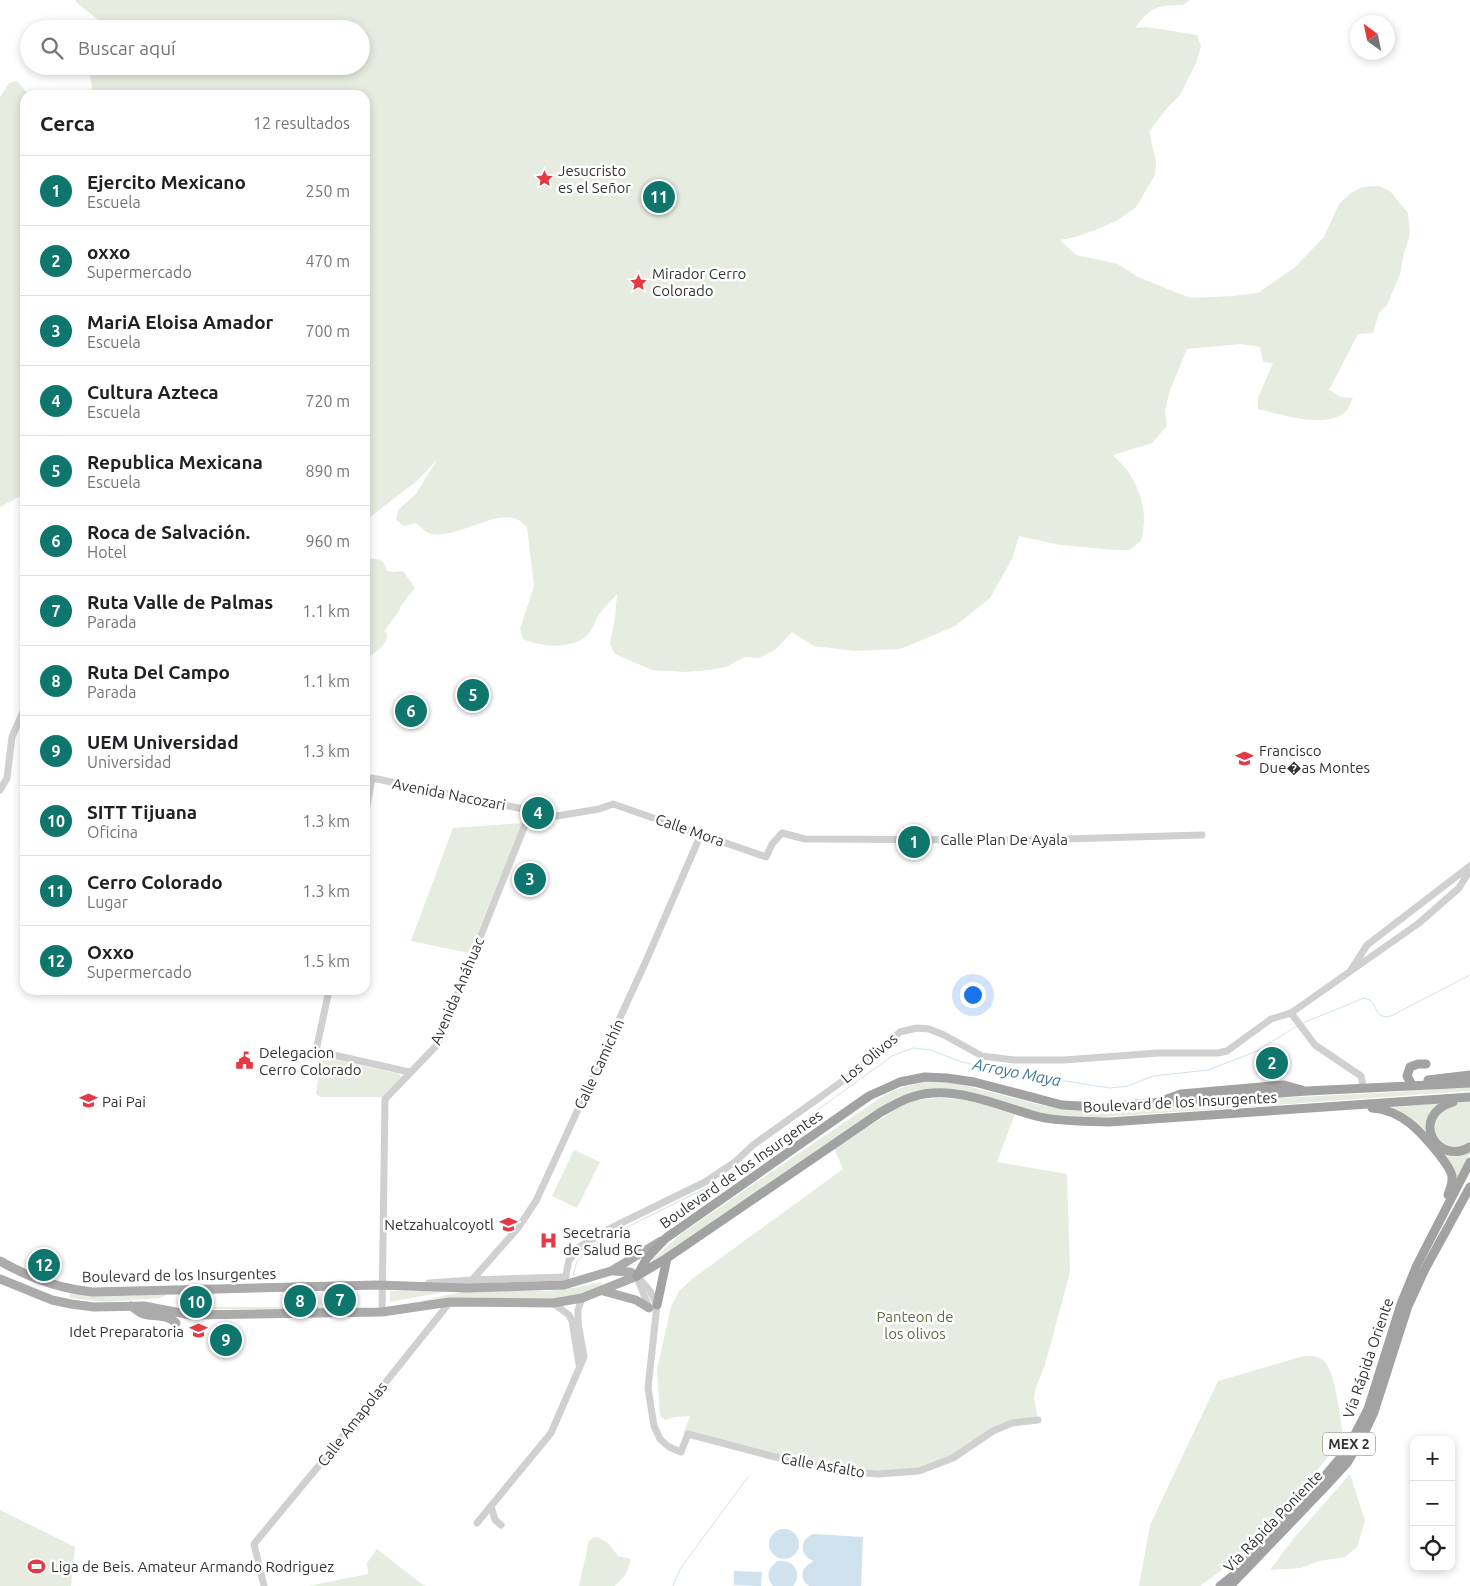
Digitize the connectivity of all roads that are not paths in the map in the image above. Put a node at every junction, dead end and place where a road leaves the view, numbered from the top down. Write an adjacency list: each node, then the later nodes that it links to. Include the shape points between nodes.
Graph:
1 (20, 718): 3 (street, via 12,736 6,778)
2 (370, 789): 5 (street, Avenida Nacozari, via 372,778)
3 (0, 790)
4 (613, 804): 5 (street, Avenida Nacozari, via 557,816); 6 (street, Calle Mora)
5 (530, 810): 16 (street, Avenida Anáhuac, via 437,1045)
6 (701, 834): 8 (street, Calle Mora); 39 (street, Calle Camichín, via 536,1201 518,1228)
7 (1202, 835): 8 (street, Calle Plan De Ayala, via 1030,840 805,840 782,833)
8 (766, 857)
9 (1470, 868): 10 (street); 11 (street, Los Olivos, via 1459,888)
10 (1409, 914): 11 (street); 12 (street, via 1367,945)
11 (1416, 924): 12 (street, Los Olivos)
12 (1350, 972): 14 (street, Los Olivos)
13 (329, 995): 16 (street, via 316,1051)
14 (1293, 1016): 20 (street, via 1315,1045 1360,1076); 40 (street, Los Olivos, via 1270,1019 1227,1051 1218,1053 1158,1052 1064,1060 982,1056 929,1029 900,1032 854,1073 753,1145 735,1162 705,1182 579,1247 570,1260)
15 (1426, 1064): 18 (highway, via 1410,1067 1407,1076)
16 (409, 1072): 41 (street, Avenida Anáhuac, via 385,1099)
17 (1470, 1075): 18 (highway)
18 (1411, 1083): 20 (highway)
19 (1470, 1083): 21 (highway)
20 (1362, 1085): 21 (highway)
21 (1310, 1091): 31 (highway, Boulevard de los Insurgentes, via 1284,1085 1181,1094 1158,1103 1098,1107 1062,1105 947,1078 925,1077 900,1082 868,1096)
22 (1468, 1098): 23 (highway, Boulevard de los Insurgentes); 24 (highway, via 1438,1109 1430,1130 1434,1141 1445,1150 1460,1151)
23 (1316, 1108): 29 (highway, via 1382,1109 1419,1130 1452,1176 1451,1188); 32 (highway, Boulevard de los Insurgentes, via 1109,1122 1073,1121 1039,1116 961,1095 937,1093 914,1096 881,1112)
24 (1470, 1147)
25 (1470, 1162): 29 (highway, Vía Rápida Oriente)
26 (1470, 1173): 27 (highway)
27 (1466, 1188): 30 (highway); 34 (highway)
28 (1470, 1198): 30 (highway)
29 (1436, 1225): 34 (highway, Vía Rápida Oriente)
30 (1446, 1231): 58 (highway, Vía Rápida Poniente / MEX 2, via 1408,1306 1374,1412 1347,1463)
31 (666, 1238): 35 (main road, Boulevard de los Insurgentes); 37 (highway, via 647,1258)
32 (667, 1258): 37 (highway, Boulevard de los Insurgentes); 48 (highway)
33 (0, 1261): 41 (main road, Boulevard de los Insurgentes, via 55,1285 93,1292)
34 (1418, 1265): 57 (highway, Vía Rápida Oriente / MEX 2, via 1401,1304 1368,1410 1341,1457 1235,1574)
35 (612, 1271): 36 (main road, Boulevard de los Insurgentes); 37 (main road, via 622,1270)
36 (602, 1275): 40 (main road, Boulevard de los Insurgentes); 43 (main road, via 606,1284)
37 (637, 1276): 43 (main road, Boulevard de los Insurgentes); 48 (street, via 650,1290)
38 (0, 1279): 47 (main road, Boulevard de los Insurgentes, via 52,1300 71,1304)
39 (472, 1280): 40 (street); 42 (street)
40 (565, 1281): 42 (main road, Boulevard de los Insurgentes, via 466,1288)
41 (382, 1285): 42 (main road, Boulevard de los Insurgentes); 49 (street, Avenida Anáhuac)
42 (412, 1287)
43 (600, 1292): 44 (main road, Boulevard de los Insurgentes); 48 (main road)
44 (582, 1298): 46 (main road, Boulevard de los Insurgentes); 51 (street, via 578,1322 584,1357)
45 (450, 1302): 46 (main road, Boulevard de los Insurgentes); 49 (main road, Boulevard de los Insurgentes); 56 (street, Calle Amapolas, via 254,1544)
46 (554, 1302): 51 (street, via 572,1321)
47 (131, 1306): 49 (main road, Boulevard de los Insurgentes, via 190,1315); 50 (main road, via 142,1313 173,1319)
48 (653, 1307): 52 (street, Calle Asfalto, via 655,1320 648,1388 654,1426 668,1446 681,1452 688,1434 837,1471 879,1474 919,1471 953,1458 993,1431 1012,1423)
49 (382, 1312)
50 (176, 1323)
51 (579, 1364): 53 (street, via 575,1380 550,1433)
52 (1038, 1420)
53 (491, 1506): 54 (street); 55 (street, via 495,1520)
54 (477, 1523)
55 (501, 1526)
56 (264, 1586)
57 (1220, 1586)
58 (1230, 1586)

